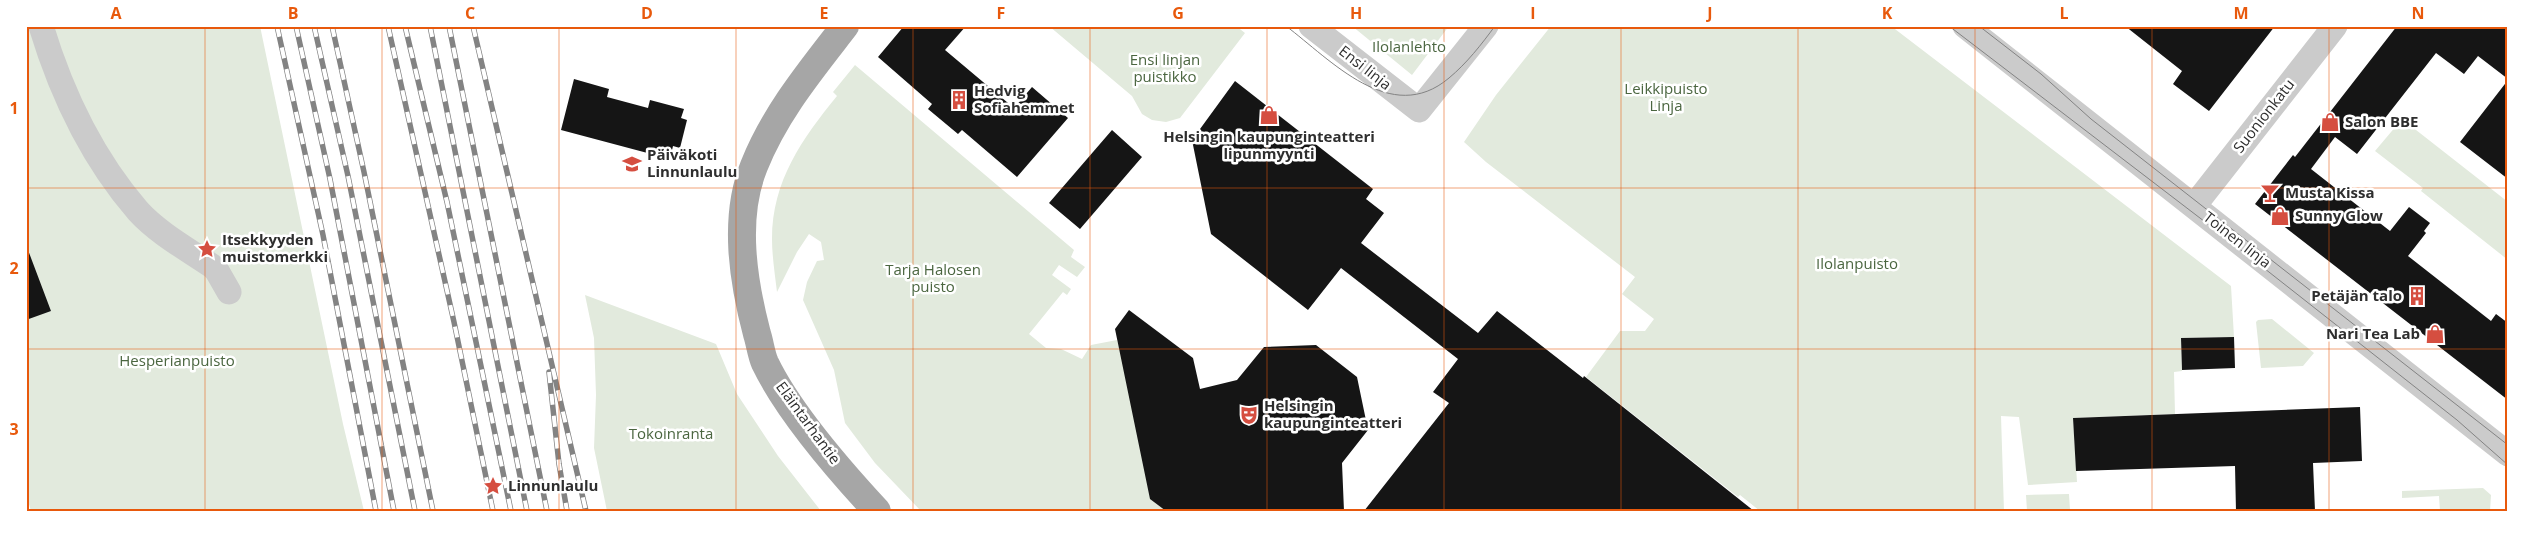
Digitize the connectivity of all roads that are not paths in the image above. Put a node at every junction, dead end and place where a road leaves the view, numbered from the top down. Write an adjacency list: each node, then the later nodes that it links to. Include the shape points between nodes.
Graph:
1 (41, 26): 8 (street, via 70,105 100,159 139,212 212,266)
2 (845, 26): 10 (main road, Eläintarhantie, via 788,101 754,168 745,206 746,293 765,362 790,404)
3 (1311, 26): 4 (street, Ensi linja, via 1419,110)
4 (1486, 26)
5 (1965, 26): 7 (street, Toinen linja)
6 (2335, 26): 7 (street, Suonionkatu)
7 (2194, 206): 9 (street, Toinen linja)
8 (229, 292)
9 (2508, 454)
10 (877, 511)

